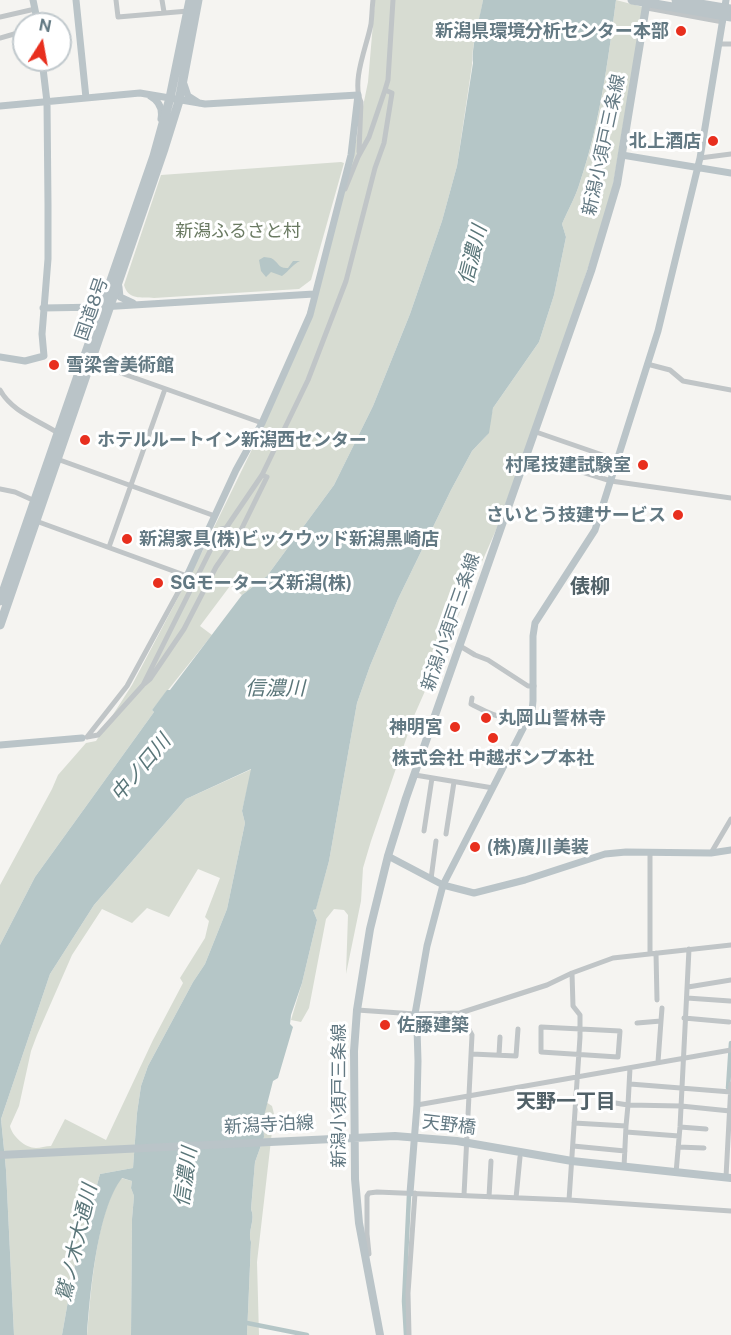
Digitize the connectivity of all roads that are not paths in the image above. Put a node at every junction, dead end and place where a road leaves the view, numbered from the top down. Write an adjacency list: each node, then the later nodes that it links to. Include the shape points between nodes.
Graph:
1 (33, 0): 14 (street)
2 (76, 0): 29 (street)
3 (116, 0): 18 (street, via 118,16)
4 (162, 0): 18 (street)
5 (190, 0): 16 (highway, 国道8号)
6 (198, 0): 25 (highway, 国道8号)
7 (373, 0): 28 (street)
8 (393, 0): 26 (street)
9 (632, 0): 21 (highway)
10 (675, 0): 15 (highway); 19 (street)
11 (726, 0): 12 (street); 21 (street)
12 (731, 0)
13 (647, 4): 19 (street); 36 (main road, 新潟小須戸三条線)
14 (35, 9): 17 (street); 20 (street)
15 (731, 9)
16 (188, 11): 18 (street); 30 (highway, 国道8号)
17 (36, 12)
18 (164, 12)
19 (672, 13): 21 (street)
20 (0, 17)
21 (727, 20): 22 (street)
22 (719, 44): 23 (street); 38 (street)
23 (731, 44)
24 (43, 72): 31 (street)
25 (183, 76): 30 (highway, 国道8号); 32 (street, via 185,92)
26 (385, 90): 37 (street); 63 (street, via 392,93 384,143 346,281 308,380)
27 (146, 94): 29 (street); 30 (street); 34 (street, via 155,99 162,112)
28 (358, 95): 32 (street); 37 (street); 41 (street, via 351,155)
29 (86, 98): 31 (street)
30 (175, 99): 32 (street); 34 (highway, 国道8号); 42 (highway, 国道8号)
31 (46, 102): 33 (street); 47 (street, via 48,259)
32 (201, 104)
33 (0, 106)
34 (155, 151): 45 (highway, 国道8号)
35 (731, 154): 38 (street)
36 (622, 155): 39 (street); 57 (main road, 新潟小須戸三条線, via 591,272)
37 (358, 157): 41 (street)
38 (700, 158): 39 (street)
39 (697, 168): 40 (street); 51 (street)
40 (731, 173)
41 (338, 204): 43 (street)
42 (119, 282): 44 (street, via 120,297); 45 (highway, 国道8号)
43 (314, 294): 44 (street); 56 (street, via 310,315)
44 (137, 304): 45 (street)
45 (106, 306): 46 (street); 48 (highway, 国道8号); 50 (highway, 国道8号)
46 (80, 307): 47 (street); 48 (street, via 92,315)
47 (43, 308): 49 (street, via 44,356 25,361)
48 (93, 330): 50 (highway, 国道8号)
49 (0, 357)
50 (87, 361): 52 (street); 58 (highway, 国道8号)
51 (647, 364): 54 (street, via 670,370 683,381); 61 (street)
52 (165, 389): 56 (street); 65 (street)
53 (0, 390): 55 (street)
54 (731, 390)
55 (2, 398): 58 (street)
56 (262, 423): 69 (street)
57 (536, 432): 59 (main road, 新潟小須戸三条線); 61 (street)
58 (61, 435): 60 (highway, 国道8号); 68 (highway, 国道8号)
59 (528, 455): 64 (street); 75 (main road, 新潟小須戸三条線)
60 (57, 459): 65 (street); 70 (highway, 国道8号)
61 (617, 460): 64 (street)
62 (274, 473): 63 (street)
63 (264, 476): 76 (street, via 240,532 216,567 184,629); 76 (street, via 226,528 221,529)
64 (611, 481): 67 (street); 77 (street, via 592,537 535,623)
65 (130, 486): 69 (street); 71 (street)
66 (0, 489): 68 (street)
67 (731, 498)
68 (35, 501): 73 (highway, 国道8号)
69 (214, 516): 72 (street)
70 (36, 521): 71 (street); 74 (highway, 国道8号)
71 (108, 547): 72 (street)
72 (187, 576): 80 (street, via 127,686)
73 (0, 602)
74 (0, 625)
75 (460, 646): 77 (street); 82 (main road, 新潟小須戸三条線)
76 (142, 685): 80 (street, via 98,735)
77 (534, 686): 79 (street)
78 (472, 698): 79 (street, via 471,704 497,717)
79 (531, 712): 85 (street)
80 (85, 737): 81 (street)
81 (0, 745)
82 (415, 775): 83 (street); 93 (main road, 新潟小須戸三条線)
83 (432, 778): 84 (street); 87 (street)
84 (454, 782): 85 (street); 88 (street)
85 (493, 788): 95 (street)
86 (731, 819): 92 (street)
87 (424, 831)
88 (446, 834)
89 (436, 841): 94 (street)
90 (731, 850): 92 (street)
91 (650, 852): 92 (street); 95 (street, via 605,854 484,892); 98 (street)
92 (711, 853)
93 (388, 856): 94 (street); 106 (main road, 新潟小須戸三条線, via 370,929)
94 (431, 879): 95 (street)
95 (443, 885): 108 (street)
96 (731, 945): 97 (street)
97 (689, 949): 98 (street); 101 (street)
98 (653, 953): 99 (street, via 613,958); 103 (street)
99 (572, 973): 107 (street); 115 (street, via 573,1006 580,1014)
100 (731, 980): 101 (street)
101 (688, 987): 102 (street)
102 (687, 998): 104 (street); 109 (street)
103 (657, 1000)
104 (730, 1001)
105 (662, 1008): 110 (street)
106 (357, 1010): 108 (street); 143 (main road, 新潟小須戸三条線)
107 (460, 1013): 108 (street); 119 (street, via 472,1035)
108 (415, 1014): 132 (street)
109 (684, 1018): 111 (street); 122 (street)
110 (661, 1021): 112 (street); 123 (street)
111 (729, 1022)
112 (638, 1023)
113 (620, 1024): 116 (street)
114 (518, 1029): 120 (street, via 516,1056)
115 (579, 1029): 116 (street); 121 (street); 121 (street, via 541,1027 541,1052)
116 (620, 1031): 121 (street, via 618,1057)
117 (500, 1037): 120 (street)
118 (731, 1050): 122 (street)
119 (472, 1054): 120 (street); 130 (street)
120 (499, 1055)
121 (579, 1055): 125 (street)
122 (683, 1059): 123 (street); 128 (street)
123 (658, 1062): 124 (street)
124 (630, 1068): 125 (street); 126 (street)
125 (577, 1078): 130 (street); 136 (street)
126 (630, 1084): 128 (street); 133 (street)
127 (731, 1084): 129 (street)
128 (682, 1088): 129 (street); 134 (street)
129 (730, 1092): 135 (street)
130 (470, 1096): 132 (street); 157 (street)
131 (609, 1102): 133 (street)
132 (417, 1105): 156 (street)
133 (628, 1105): 134 (street); 138 (street)
134 (681, 1106): 135 (street); 137 (street)
135 (730, 1111): 140 (street)
136 (574, 1123): 138 (street); 144 (street)
137 (680, 1127): 139 (street); 142 (street)
138 (626, 1129): 142 (street); 148 (street)
139 (706, 1129)
140 (730, 1129): 147 (street)
141 (395, 1136): 143 (main road, 新潟寺泊線); 152 (main road, 天野橋, via 457,1141)
142 (679, 1136): 145 (street)
143 (352, 1137): 149 (main road, 新潟寺泊線); 162 (main road, 新潟小須戸三条線)
144 (573, 1146): 148 (street); 152 (street)
145 (678, 1147): 146 (street); 154 (street)
146 (704, 1148)
147 (729, 1149): 155 (street)
148 (625, 1151): 153 (street)
149 (0, 1155)
150 (520, 1157): 159 (street)
151 (491, 1161): 158 (street)
152 (572, 1161): 153 (main road); 160 (street)
153 (624, 1167): 154 (main road)
154 (676, 1173): 155 (main road)
155 (729, 1177)
156 (412, 1193): 157 (street); 162 (street, via 377,1192 367,1196); 164 (street)
157 (464, 1195): 158 (street)
158 (489, 1197): 159 (street)
159 (516, 1198): 160 (street)
160 (569, 1200): 161 (street)
161 (731, 1211)
162 (366, 1264): 163 (main road, 新潟小須戸三条線)
163 (380, 1335)
164 (409, 1335)

